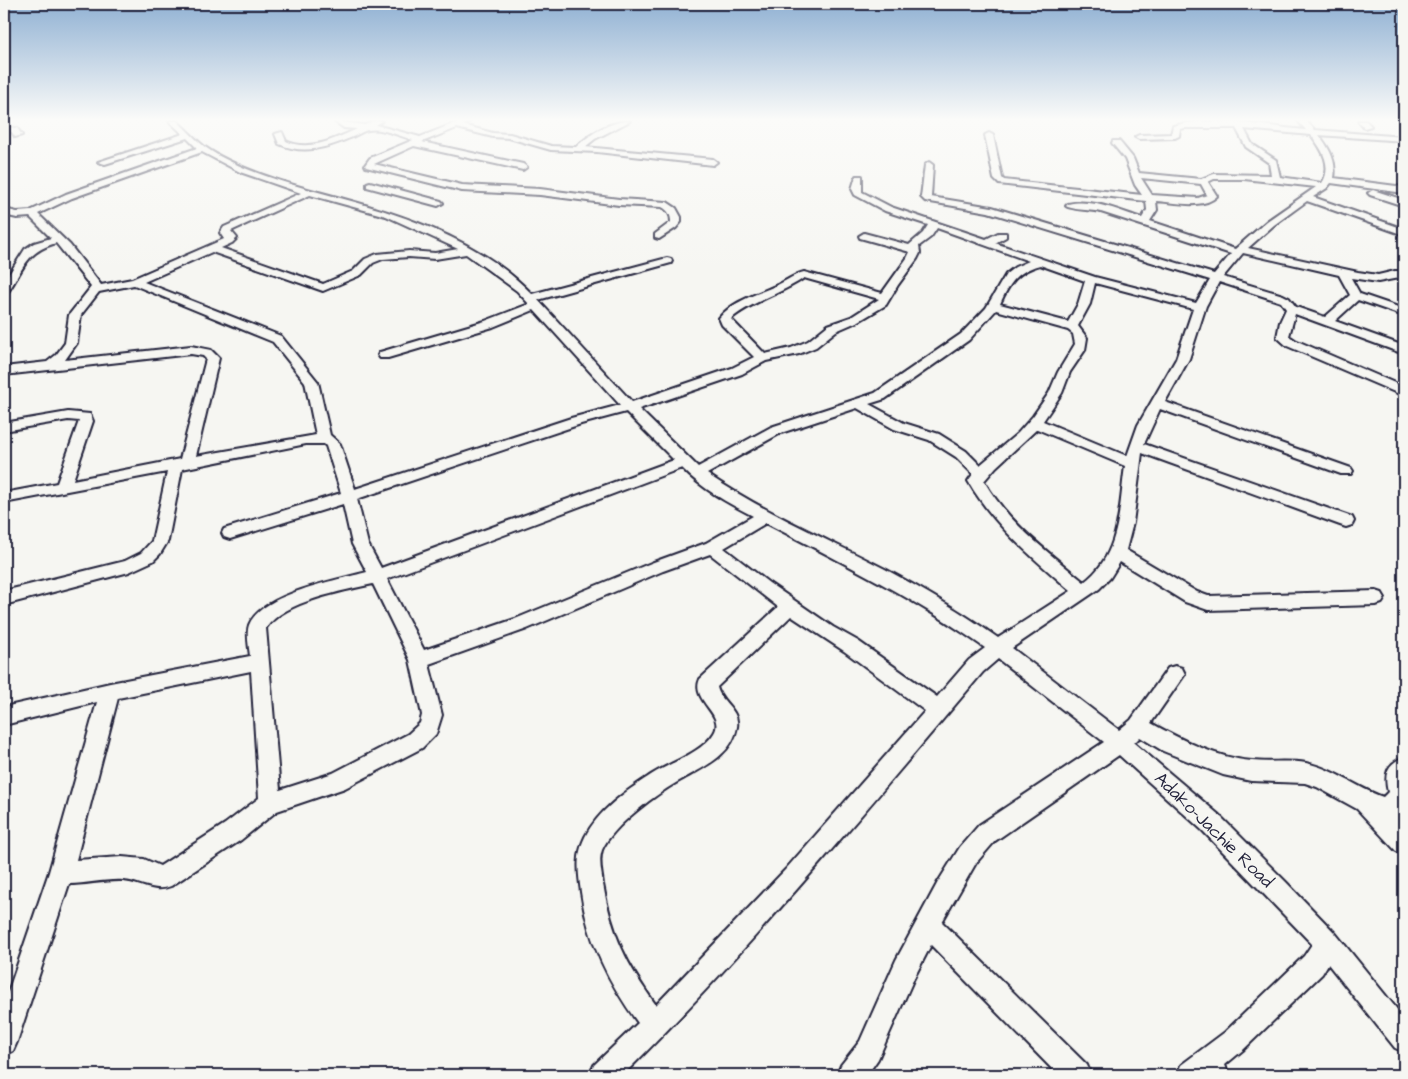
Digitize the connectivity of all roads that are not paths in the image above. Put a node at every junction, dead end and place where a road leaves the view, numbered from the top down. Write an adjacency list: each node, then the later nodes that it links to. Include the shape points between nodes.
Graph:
1 (140, 171): 28 (street, via 68,196)
2 (247, 171): 19 (street, Adako-Jachie Road)
3 (394, 171): 9 (street)
4 (928, 171): 45 (street, via 928,198 989,209)
5 (997, 171): 20 (street, via 1000,181)
6 (1134, 171): 10 (street)
7 (1275, 171): 12 (street, via 1276,176)
8 (1330, 171): 14 (street)
9 (399, 173): 16 (street); 17 (street)
10 (1135, 175): 13 (street); 20 (street)
11 (858, 178): 30 (street, via 857,189 861,196)
12 (1269, 180): 13 (street, via 1215,176); 14 (street)
13 (1204, 182): 20 (street, via 1212,196 1206,200)
14 (1326, 183): 15 (street); 21 (street)
15 (1359, 186): 18 (street); 24 (street)
16 (462, 188): 22 (street); 32 (street, via 664,204 671,208 676,222)
17 (362, 189): 22 (street); 23 (street)
18 (1404, 190)
19 (310, 192): 23 (street, Adako-Jachie Road); 37 (street, via 228,228 225,233 232,239)
20 (1150, 198): 29 (street, via 1152,210)
21 (1306, 198): 31 (street); 40 (street, via 1257,233)
22 (445, 199): 26 (street)
23 (338, 200): 38 (street, Adako-Jachie Road, via 410,218)
24 (1404, 203)
25 (1071, 206): 29 (street, via 1103,209)
26 (424, 210)
27 (4, 212): 28 (street)
28 (32, 214): 35 (street)
29 (1145, 221): 40 (street)
30 (934, 224): 36 (street); 39 (street, via 927,235 914,245)
31 (1404, 232)
32 (659, 236)
33 (864, 236): 39 (street)
34 (1002, 236): 36 (street)
35 (58, 239): 48 (street, via 84,268); 49 (street, via 29,251)
36 (987, 244): 42 (street)
37 (211, 248): 38 (street, via 323,288 357,273 369,261 381,256 442,255); 47 (street)
38 (469, 250): 52 (street, Adako-Jachie Road, via 521,289)
39 (915, 250): 51 (street)
40 (1239, 251): 43 (street); 45 (street)
41 (667, 261): 52 (street, via 585,282)
42 (1038, 262): 46 (street); 53 (street, via 1016,269)
43 (1343, 273): 44 (street, via 1380,279); 50 (street)
44 (1404, 274)
45 (1217, 278): 54 (street); 55 (street, via 1279,297)
46 (1090, 279): 54 (street); 58 (street, via 1084,304)
47 (135, 282): 48 (street); 70 (street, via 276,339 311,382)
48 (97, 289): 62 (street, via 76,315 65,352)
49 (4, 290)
50 (1356, 296): 56 (street); 57 (street)
51 (885, 297): 61 (street, via 873,309 832,328 812,344); 61 (street, via 800,276 737,308 725,318)
52 (533, 302): 60 (street, via 481,326); 67 (street, Adako-Jachie Road)
53 (993, 306): 58 (street); 65 (street, via 956,345 885,393)
54 (1200, 307): 66 (street, via 1183,360)
55 (1292, 309): 57 (street); 64 (street, via 1283,334 1291,343)
56 (1404, 313)
57 (1327, 322): 59 (street)
58 (1072, 327): 68 (street, via 1081,338 1079,352 1064,371 1060,384)
59 (1404, 350)
60 (384, 355)
61 (762, 358): 67 (street, via 738,371)
62 (50, 366): 63 (street); 72 (street, via 191,350 210,354 213,358)
63 (4, 371)
64 (1404, 392)
65 (859, 404): 74 (street, via 776,430); 76 (street, via 899,426 934,437 961,454)
66 (1158, 404): 71 (street); 75 (street)
67 (629, 407): 74 (street, Adako-Jachie Road); 78 (street, via 576,421)
68 (1035, 423): 73 (street); 76 (street)
69 (4, 427): 77 (street, via 68,416 85,417)
70 (324, 438): 72 (street); 78 (street, via 333,444)
71 (1136, 446): 73 (street); 81 (street)
72 (181, 463): 77 (street); 87 (street, via 154,552 129,566)
73 (1133, 464): 84 (street, via 1129,501)
74 (690, 468): 80 (street, Adako-Jachie Road, via 734,500); 85 (street)
75 (1346, 471)
76 (981, 474): 86 (street, via 977,484 1009,527)
77 (64, 485): 79 (street)
78 (349, 495): 82 (street); 85 (street, via 360,544)
79 (4, 498)
80 (766, 516): 83 (street); 90 (street, Adako-Jachie Road, via 935,605)
81 (1346, 521)
82 (230, 533)
83 (712, 547): 89 (street); 91 (street, via 522,624)
84 (1117, 552): 86 (street, via 1108,569); 88 (street, via 1191,597 1208,603)
85 (377, 576): 91 (street); 92 (street, via 315,592 282,605 263,618 257,627)
86 (1083, 591): 90 (street)
87 (4, 598)
88 (1376, 598)
89 (790, 606): 95 (street); 107 (street, via 707,684 710,698 726,717 723,738 710,752 652,786 625,808 593,844 589,869 592,892 609,953)
90 (998, 648): 95 (street, via 976,666); 98 (street, Adako-Jachie Road)
91 (418, 660): 101 (street, via 432,716 429,728 415,741 338,781)
92 (258, 662): 94 (street); 101 (street)
93 (1175, 674): 97 (street)
94 (110, 691): 96 (street); 104 (street)
95 (939, 710): 107 (street, via 793,878)
96 (4, 716)
97 (1138, 726): 98 (street); 100 (street, via 1170,744 1223,765 1251,771 1305,773)
98 (1120, 743): 105 (street, via 987,834 968,855); 106 (street, Adako-Jachie Road, via 1240,851)
99 (1404, 766): 102 (street, via 1395,778 1400,795)
100 (1363, 801): 102 (street); 103 (street)
101 (270, 803): 104 (street, via 233,832 163,878 122,868)
102 (1396, 812)
103 (1404, 843)
104 (61, 872): 109 (street)
105 (928, 925): 112 (street, via 869,1050); 113 (street)
106 (1327, 943): 108 (street, Adako-Jachie Road); 110 (street, via 1313,965)
107 (655, 1025): 111 (street)
108 (1404, 1039)
109 (4, 1042)
110 (1205, 1071)
111 (604, 1075)
112 (851, 1075)
113 (1078, 1075)

